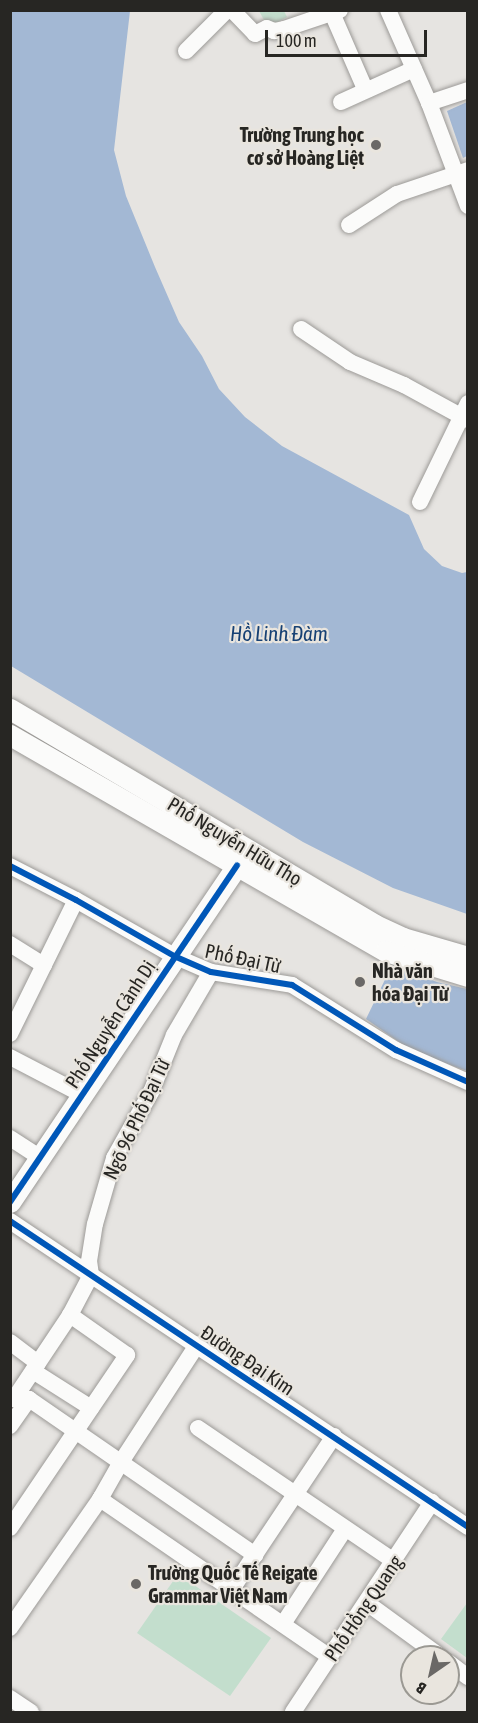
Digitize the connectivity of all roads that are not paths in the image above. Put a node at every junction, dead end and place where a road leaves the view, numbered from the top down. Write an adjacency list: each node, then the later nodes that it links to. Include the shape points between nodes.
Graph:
1 (227, 10): 5 (street)
2 (232, 10): 4 (street, via 255,34)
3 (388, 10): 6 (street)
4 (336, 12): 7 (street)
5 (186, 51)
6 (414, 69): 7 (street); 10 (street)
7 (365, 89): 9 (street)
8 (468, 90): 10 (street)
9 (341, 102)
10 (429, 104): 11 (street)
11 (462, 172): 12 (street); 13 (street, via 398,194)
12 (468, 206)
13 (349, 225)
14 (301, 329): 15 (street, via 350,362)
15 (466, 414): 16 (street)
16 (420, 502)
17 (10, 709): 19 (main road, Phố Nguyễn Hữu Thọ)
18 (10, 735): 19 (main road, Phố Nguyễn Hữu Thọ)
19 (242, 857): 23 (main road, Phố Nguyễn Cảnh Dị); 24 (main road, Phố Nguyễn Hữu Thọ, via 375,926); 27 (main road, Phố Nguyễn Hữu Thọ, via 386,951)
20 (10, 866): 21 (street, Phố Đại Từ)
21 (76, 900): 23 (street, Phố Đại Từ); 25 (street)
22 (10, 944): 25 (street)
23 (174, 956): 26 (street, Phố Đại Từ); 31 (main road, Phố Nguyễn Cảnh Dị)
24 (468, 957)
25 (44, 965): 28 (street)
26 (211, 972): 30 (street, Phố Đại Từ, via 292,985 396,1050); 36 (street, Ngõ 96 Phố Đại Từ, via 174,1035 151,1092 114,1158 95,1224 89,1261)
27 (468, 976)
28 (13, 1023)
29 (10, 1057): 31 (street)
30 (468, 1082)
31 (83, 1095): 33 (main road, Phố Nguyễn Cảnh Dị)
32 (10, 1138): 33 (street)
33 (41, 1158): 34 (main road, Phố Nguyễn Cảnh Dị)
34 (10, 1202)
35 (10, 1221): 36 (street, Đường Đại Kim)
36 (91, 1275): 37 (street); 39 (street, Đường Đại Kim)
37 (70, 1315): 40 (street); 42 (street, via 127,1355)
38 (10, 1342): 40 (street)
39 (197, 1346): 46 (street, Đường Đại Kim); 47 (street)
40 (36, 1367): 41 (street); 42 (street)
41 (18, 1399): 43 (street); 45 (street)
42 (91, 1408): 45 (street)
43 (10, 1426)
44 (198, 1428): 48 (street)
45 (76, 1431): 47 (street); 52 (street)
46 (334, 1436): 48 (street); 50 (street, Đường Đại Kim)
47 (121, 1461): 49 (street); 54 (street)
48 (295, 1495): 53 (street); 54 (street)
49 (100, 1499): 56 (street); 58 (street)
50 (432, 1502): 51 (street, Đường Đại Kim); 55 (street, Phố Hồng Quang)
51 (468, 1527)
52 (10, 1528)
53 (345, 1529): 55 (street); 59 (street)
54 (255, 1555): 56 (street)
55 (394, 1561): 57 (street, Phố Hồng Quang)
56 (232, 1589): 59 (street)
57 (367, 1603): 60 (street); 61 (street, Phố Hồng Quang)
58 (13, 1620)
59 (283, 1624): 61 (street)
60 (425, 1645)
61 (330, 1657): 64 (street, Phố Hồng Quang)
62 (10, 1698): 63 (street)
63 (31, 1713)
64 (293, 1713)

